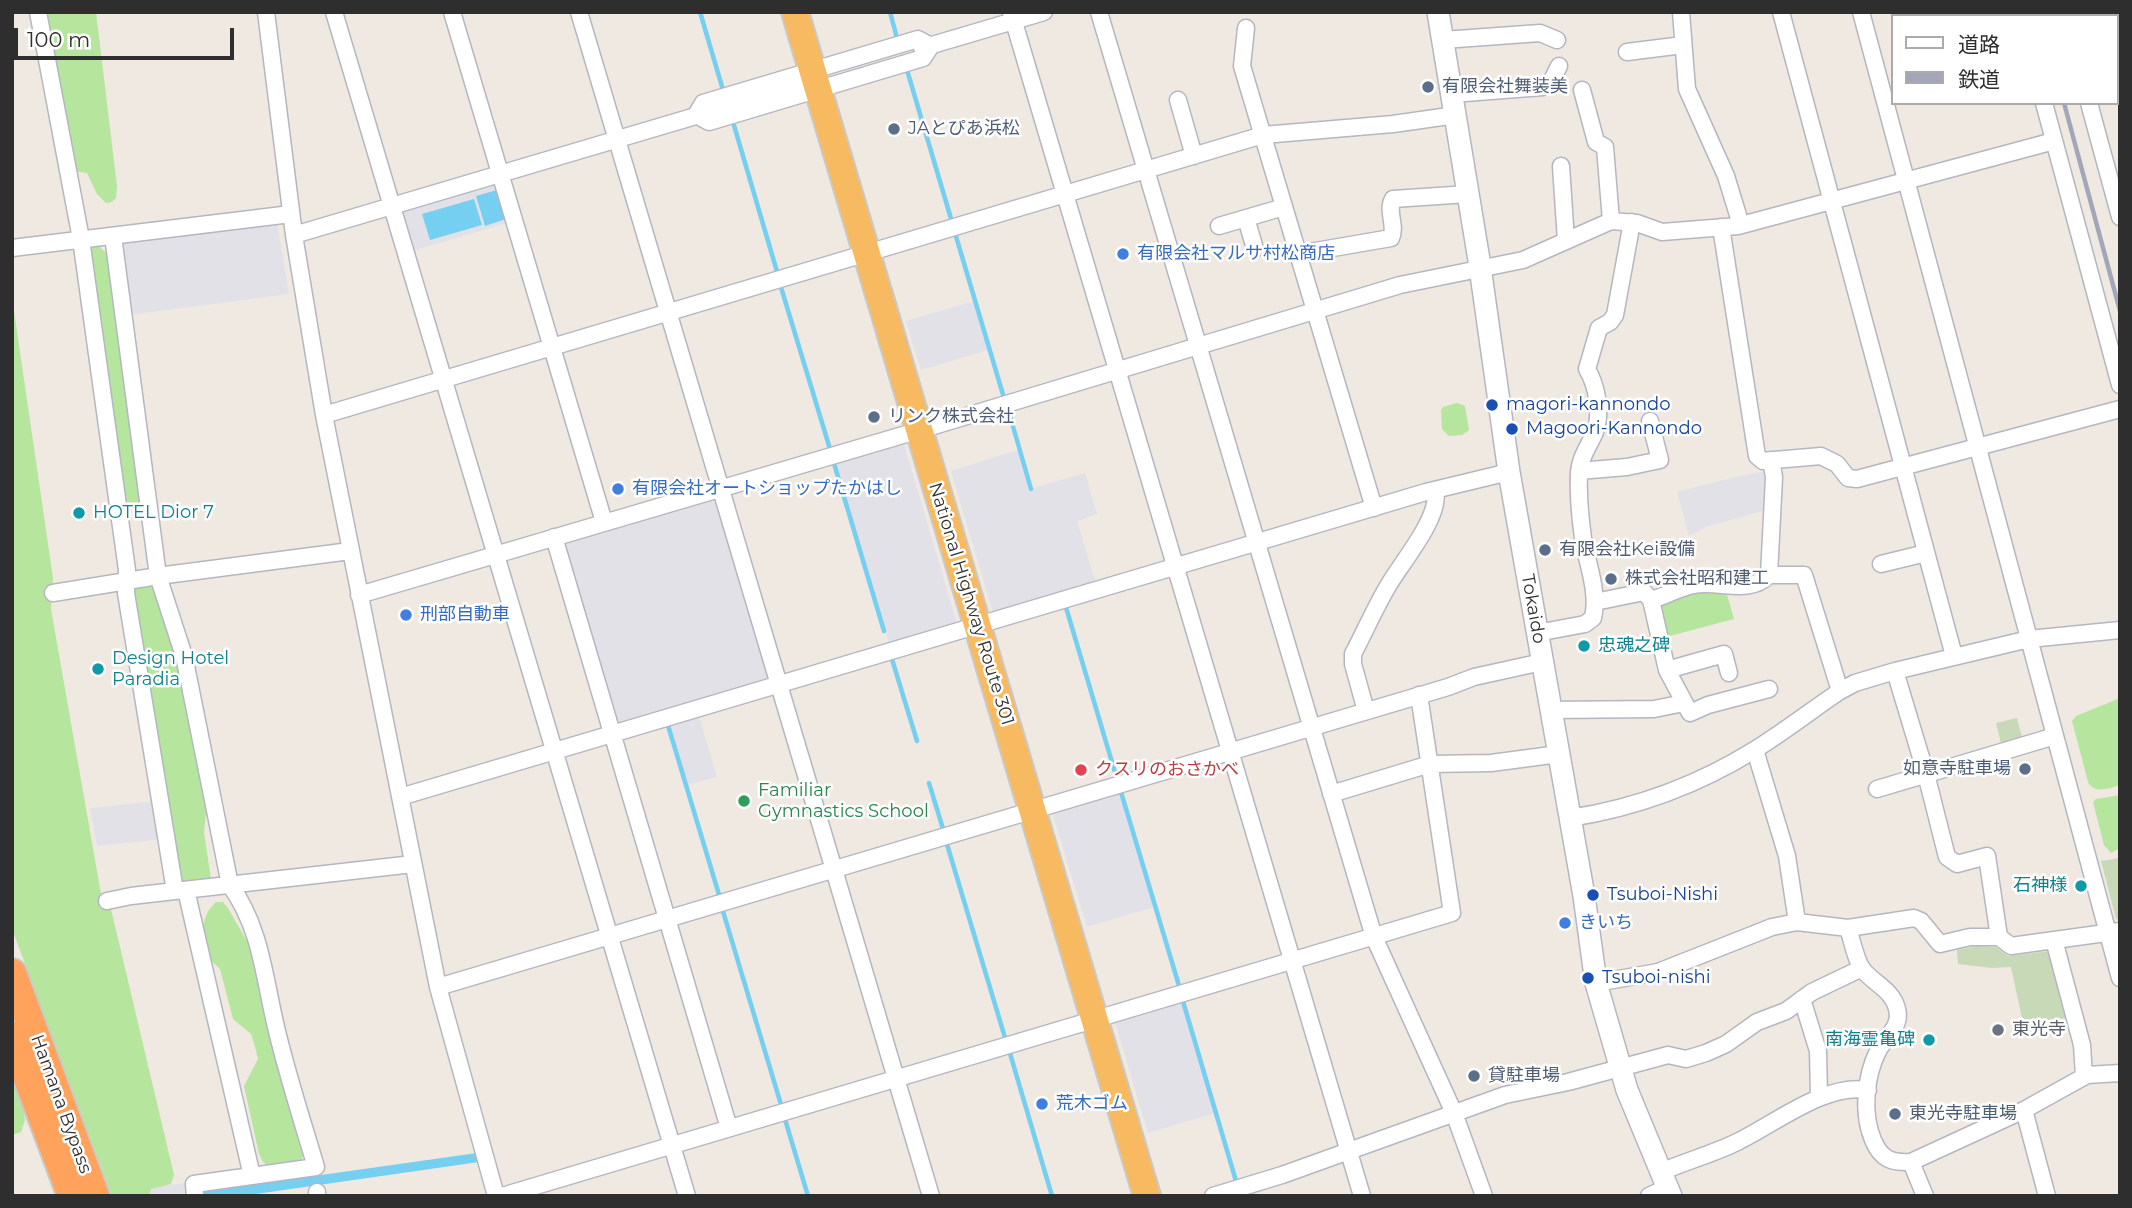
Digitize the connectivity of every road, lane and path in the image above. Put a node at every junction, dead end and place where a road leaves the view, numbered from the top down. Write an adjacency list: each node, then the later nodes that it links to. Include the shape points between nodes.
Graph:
1 (37, 12): 49 (street)
2 (266, 12): 39 (street)
3 (334, 12): 37 (street)
4 (453, 12): 32 (street)
5 (579, 12): 27 (street)
6 (795, 12): 20 (highway, National Highway Route 301)
7 (1044, 12): 13 (street)
8 (1099, 12): 31 (street)
9 (1438, 12): 15 (main road, Tokaido)
10 (1681, 12): 17 (street)
11 (1781, 12): 36 (street)
12 (1861, 12): 33 (street)
13 (1012, 17): 20 (street, via 931,46 923,58); 34 (street)
14 (1246, 28): 26 (street, via 1242,66)
15 (1443, 40): 16 (street, via 1531,33); 23 (main road, Tokaido)
16 (1557, 40)
17 (1684, 45): 18 (street); 44 (street, via 1686,89 1726,176)
18 (1628, 52)
19 (1559, 66): 23 (street, via 1543,88)
20 (815, 80): 27 (street, via 709,122 696,116); 53 (highway, National Highway Route 301)
21 (1581, 90): 42 (street, via 1596,142 1605,147)
22 (1178, 100): 29 (street)
23 (1454, 105): 26 (street, via 1393,124); 35 (main road, Tokaido)
24 (2045, 105): 28 (street)
25 (2090, 105): 40 (street)
26 (1263, 135): 29 (street); 38 (street)
27 (617, 139): 32 (street); 57 (street)
28 (2054, 141): 33 (street); 62 (street)
29 (1194, 156): 31 (street)
30 (1561, 166): 50 (street)
31 (1146, 170): 34 (street); 58 (street)
32 (500, 174): 37 (street); 59 (street)
33 (1906, 180): 36 (street); 67 (street)
34 (1065, 194): 53 (street); 60 (street)
35 (1468, 194): 54 (street, via 1394,199 1391,238); 55 (main road, Tokaido)
36 (1832, 200): 44 (street); 69 (street)
37 (393, 206): 47 (street); 61 (street)
38 (1284, 207): 41 (street); 54 (street)
39 (291, 214): 47 (street); 48 (street)
40 (2120, 217)
41 (1245, 218): 45 (street); 52 (street)
42 (1611, 221): 43 (street); 50 (street)
43 (1632, 222): 46 (street, via 1662,232); 70 (street, via 1615,316 1599,328 1587,369 1595,384 1598,417)
44 (1741, 225): 46 (street)
45 (1219, 226)
46 (1721, 227): 68 (street, via 1756,456)
47 (294, 235): 64 (street)
48 (113, 236): 49 (street); 84 (street)
49 (81, 240): 51 (street); 85 (street)
50 (1566, 241): 55 (street, via 1523,260)
51 (12, 248)
52 (1255, 249)
53 (867, 253): 57 (street); 66 (highway, National Highway Route 301)
54 (1298, 254): 56 (street)
55 (1480, 270): 56 (street, via 1414,281); 71 (main road, Tokaido)
56 (1315, 310): 58 (street); 74 (street)
57 (668, 312): 59 (street); 72 (street)
58 (1198, 345): 60 (street); 77 (street)
59 (552, 347): 61 (street); 75 (street)
60 (1117, 369): 66 (street); 82 (street)
61 (444, 379): 64 (street); 80 (street)
62 (2120, 385)
63 (2120, 409): 67 (street)
64 (324, 415): 78 (street)
65 (1650, 422): 70 (street, via 1660,460)
66 (919, 429): 72 (street); 90 (highway, National Highway Route 301)
67 (1978, 447): 69 (street); 93 (street)
68 (1771, 460): 69 (street, via 1821,456 1837,464 1848,478 1857,479); 83 (street)
69 (1903, 467): 79 (street)
70 (1579, 471): 89 (street, via 1583,538)
71 (1509, 472): 73 (street); 92 (main road, Tokaido)
72 (720, 487): 75 (street); 99 (street)
73 (1435, 490): 74 (street); 105 (street, via 1428,522 1353,654)
74 (1374, 508): 77 (street)
75 (604, 522): 76 (street)
76 (554, 537): 80 (street); 107 (street)
77 (1256, 543): 82 (street); 106 (street)
78 (351, 551): 84 (street); 87 (street)
79 (1926, 553): 81 (street); 94 (street)
80 (496, 554): 87 (street); 110 (street)
81 (1881, 564)
82 (1175, 567): 90 (street); 111 (street)
83 (1769, 575): 88 (street, via 1738,588 1695,585); 101 (street, via 1804,575)
84 (158, 576): 85 (street); 122 (street, via 187,669)
85 (127, 582): 86 (street); 123 (street)
86 (53, 593)
87 (359, 594): 117 (street)
88 (1651, 600): 89 (street, via 1644,592); 96 (street)
89 (1595, 602): 92 (street, via 1589,622)
90 (978, 626): 99 (street); 118 (highway, National Highway Route 301)
91 (2120, 630): 93 (street)
92 (1537, 633): 95 (main road, Tokaido)
93 (2029, 639): 94 (street); 108 (street)
94 (1954, 656): 97 (street)
95 (1542, 662): 102 (street); 104 (main road, Tokaido)
96 (1667, 670): 98 (street, via 1724,654); 103 (street)
97 (1895, 671): 101 (street); 114 (street)
98 (1729, 673)
99 (779, 684): 107 (street); 121 (street)
100 (1769, 689): 103 (street, via 1690,713)
101 (1840, 691): 109 (street)
102 (1419, 695): 105 (street); 113 (street)
103 (1684, 703): 104 (street, via 1654,709)
104 (1551, 709): 112 (main road, Tokaido)
105 (1366, 711): 106 (street)
106 (1311, 727): 111 (street); 116 (street)
107 (612, 734): 110 (street); 125 (street)
108 (2055, 736): 114 (street); 128 (street)
109 (1755, 750): 119 (street, via 1663,793 1614,810); 126 (street, via 1787,856)
110 (555, 751): 117 (street); 129 (street)
111 (1230, 751): 118 (street); 133 (street)
112 (1559, 754): 113 (street, via 1491,763); 119 (main road, Tokaido)
113 (1430, 764): 116 (street); 130 (street, via 1452,914)
114 (1926, 774): 115 (street); 131 (street, via 1947,857 1956,863 1987,856)
115 (1877, 789)
116 (1331, 793): 130 (street)
117 (400, 797): 120 (street)
118 (1032, 810): 121 (street); 140 (highway, National Highway Route 301)
119 (1570, 818): 137 (main road, Tokaido)
120 (413, 864): 122 (street); 138 (street)
121 (834, 869): 125 (street); 145 (street)
122 (230, 886): 123 (street); 154 (street, via 259,945 276,1026 316,1167)
123 (180, 891): 124 (street); 154 (street)
124 (107, 901)
125 (667, 919): 129 (street); 150 (street)
126 (1797, 922): 127 (street); 137 (street, via 1772,927 1658,972)
127 (1848, 928): 131 (street, via 1914,918 1940,944); 134 (street)
128 (2114, 932): 132 (street); 136 (street)
129 (610, 936): 138 (street); 151 (street)
130 (1374, 937): 133 (street); 149 (street)
131 (1999, 937): 132 (street, via 2011,946)
132 (2054, 940): 144 (street, via 2082,1045)
133 (1292, 961): 140 (street); 152 (street)
134 (1861, 968): 139 (street); 146 (street, via 1891,995 1899,1017 1873,1063)
135 (12, 973): 157 (highway, Hamana Bypass)
136 (2120, 978)
137 (1596, 983): 142 (main road, Tokaido)
138 (438, 987): 159 (street)
139 (1802, 999): 142 (street, via 1706,1053 1686,1059 1668,1055); 147 (street, via 1818,1051)
140 (1095, 1020): 145 (street); 163 (highway, National Highway Route 301)
141 (12, 1036): 156 (highway, Hamana Bypass)
142 (1620, 1067): 149 (street, via 1505,1095); 155 (main road, Tokaido)
143 (2120, 1073): 144 (street)
144 (2084, 1076): 148 (street)
145 (896, 1079): 150 (street); 162 (street)
146 (1868, 1090): 147 (street); 153 (street, via 1866,1118 1880,1153 1893,1162)
147 (1819, 1098): 155 (street)
148 (2024, 1110): 153 (street); 168 (street)
149 (1454, 1113): 152 (street); 166 (street)
150 (729, 1128): 151 (street)
151 (672, 1145): 160 (street); 161 (street)
152 (1349, 1151): 164 (street); 165 (street)
153 (1911, 1162): 167 (street)
154 (252, 1176): 158 (street, via 194,1184)
155 (1662, 1188)
156 (72, 1196)
157 (95, 1196)
158 (195, 1196)
159 (496, 1196)
160 (502, 1196)
161 (687, 1196)
162 (931, 1196)
163 (1147, 1196)
164 (1213, 1196)
165 (1362, 1196)
166 (1484, 1196)
167 (1925, 1196)
168 (2047, 1196)

